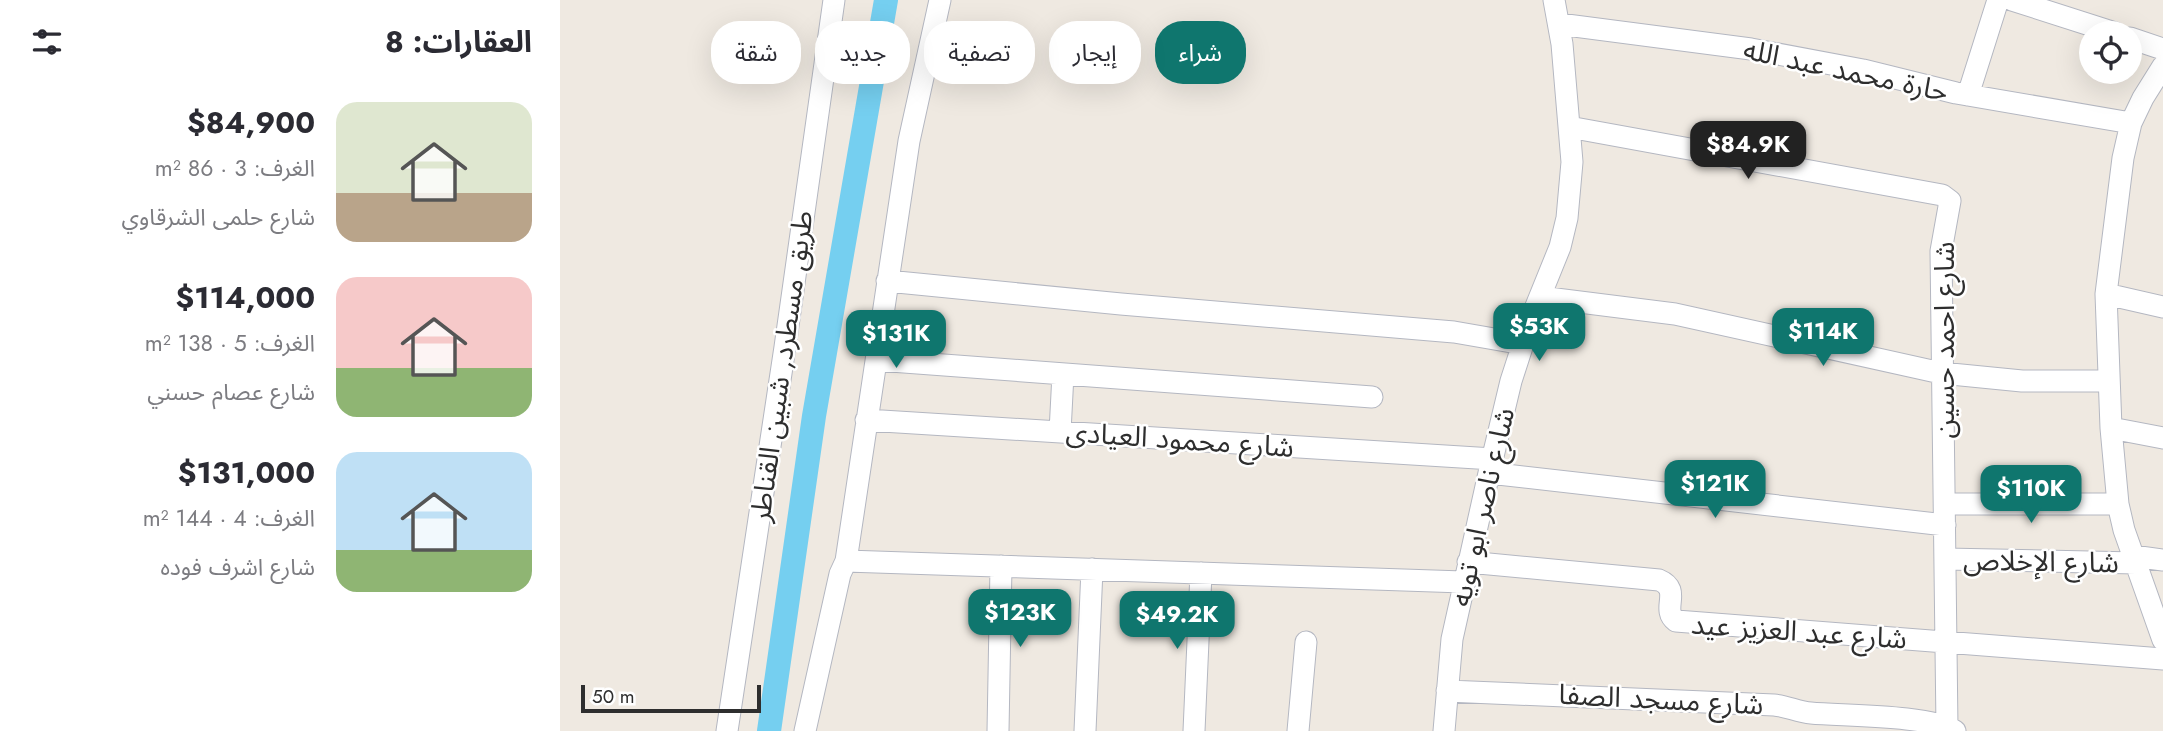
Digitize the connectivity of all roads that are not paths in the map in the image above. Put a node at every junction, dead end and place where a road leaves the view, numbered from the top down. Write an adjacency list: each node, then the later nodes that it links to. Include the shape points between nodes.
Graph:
1 (834, 0): 46 (street, طريق مسطرد, شبين القناطر)
2 (940, 0): 14 (street, via 915,108)
3 (1553, 0): 7 (street, شارع ناصر ابو تويه)
4 (1998, 0): 11 (street)
5 (2012, 0): 6 (street)
6 (2079, 21)
7 (1559, 24): 11 (street, حارة محمد عبد الله, via 1751,49); 13 (street, شارع ناصر ابو تويه)
8 (2142, 42): 9 (street)
9 (2163, 49)
10 (2163, 66): 12 (street)
11 (1968, 95): 12 (street, حارة محمد عبد الله)
12 (2131, 123): 15 (street)
13 (1569, 127): 16 (street, شارع ناصر ابو تويه, via 1572,162 1567,218); 20 (street, شارع احمد حسين, via 1942,195 1950,206 1941,251)
14 (887, 281): 18 (street, via 1454,331); 19 (street)
15 (2106, 294): 17 (street); 22 (street)
16 (1540, 297): 18 (street, شارع ناصر ابو تويه); 20 (street, via 1675,314)
17 (2163, 307)
18 (1523, 344): 28 (street, شارع ناصر ابو تويه)
19 (877, 360): 21 (street); 24 (street)
20 (1941, 373): 22 (street, via 2022,381); 30 (street, شارع احمد حسين)
21 (1063, 374): 23 (street); 26 (street)
22 (2109, 381): 25 (street)
23 (1372, 397)
24 (866, 420): 26 (street, شارع محمود العيادى); 34 (street)
25 (2111, 428): 27 (street); 29 (street)
26 (1060, 432): 28 (street, شارع محمود العيادى)
27 (2163, 438)
28 (1491, 466): 30 (street, شارع محمود العيادى); 37 (street, شارع ناصر ابو تويه)
29 (2118, 504): 30 (street, شارع محمود العيادى); 32 (street)
30 (1945, 515): 31 (street, شارع احمد حسين)
31 (1945, 559): 32 (street, شارع الإخلاص); 41 (street, شارع احمد حسين)
32 (2135, 559): 33 (street, شارع الإخلاص); 39 (street)
33 (2163, 560)
34 (846, 561): 35 (street); 47 (street)
35 (1001, 566): 36 (street); 48 (street)
36 (1092, 569): 38 (street); 49 (street)
37 (1466, 572): 38 (street); 41 (street, شارع عبد العزيز عيد, via 1659,580 1669,587 1669,613 1676,621); 43 (street, شارع ناصر ابو تويه)
38 (1201, 573): 50 (street)
39 (2163, 640)
40 (1306, 642): 51 (street)
41 (1946, 642): 42 (street, شارع عبد العزيز عيد); 45 (street, شارع احمد حسين)
42 (2163, 659)
43 (1447, 691): 44 (street, شارع مسجد الصفا, via 1774,705); 52 (street, شارع ناصر ابو تويه)
44 (1806, 722): 45 (street, شارع مسجد الصفا, via 1896,719)
45 (1951, 729)
46 (727, 731)
47 (805, 731)
48 (998, 731)
49 (1085, 731)
50 (1194, 731)
51 (1298, 731)
52 (1444, 731)

